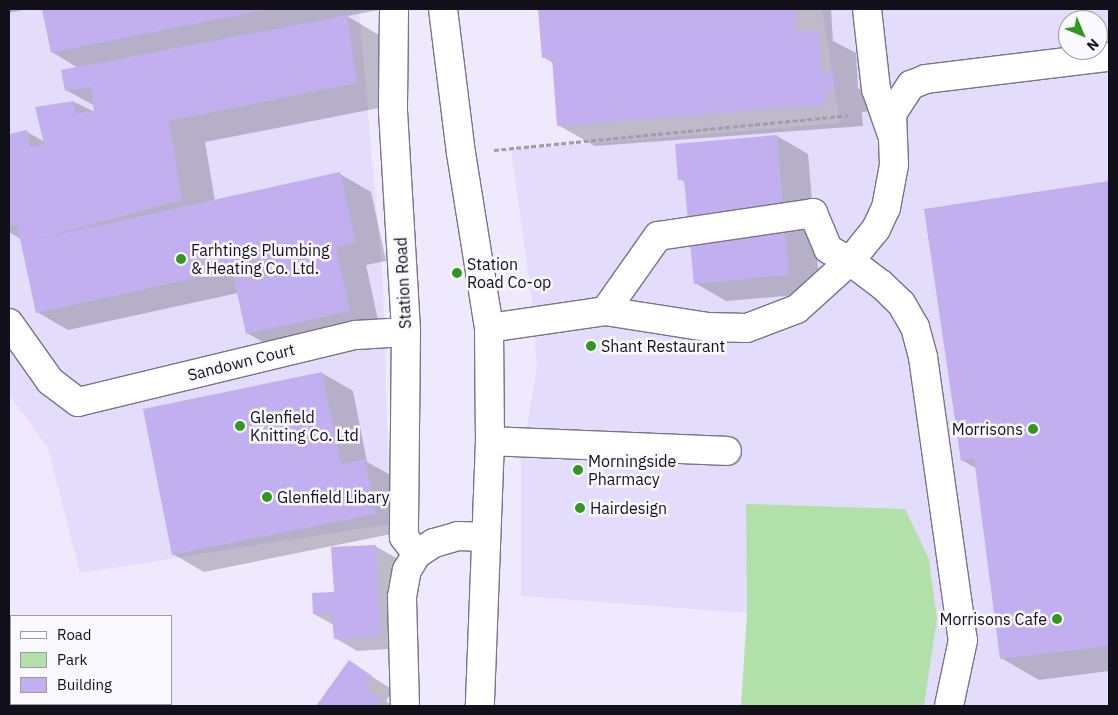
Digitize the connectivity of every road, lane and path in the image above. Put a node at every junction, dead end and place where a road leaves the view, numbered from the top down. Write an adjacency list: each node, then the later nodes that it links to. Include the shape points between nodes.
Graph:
1 (394, 9): 11 (street, Station Road, via 394,111)
2 (443, 9): 6 (street)
3 (867, 9): 5 (street, via 876,89)
4 (1109, 57): 5 (street, via 926,79 911,85 899,99)
5 (888, 123): 6 (path); 7 (street, via 894,165 886,208 876,229)
6 (461, 153): 10 (street)
7 (850, 261): 8 (street, via 797,309 747,328 707,326); 8 (street, via 828,249 813,214 658,236); 18 (street, via 901,303 915,327 923,356 963,640)
8 (605, 311): 10 (street)
9 (9, 323): 11 (street, Sandown Court, via 50,381 78,402 356,335)
10 (489, 328): 12 (street)
11 (406, 332): 15 (street, Station Road, via 404,537)
12 (490, 441): 13 (street); 14 (street)
13 (727, 451)
14 (485, 537): 15 (street, via 458,536 434,543); 17 (street)
15 (417, 554): 16 (street, via 407,570 402,597)
16 (405, 706)
17 (480, 706)
18 (949, 706)

